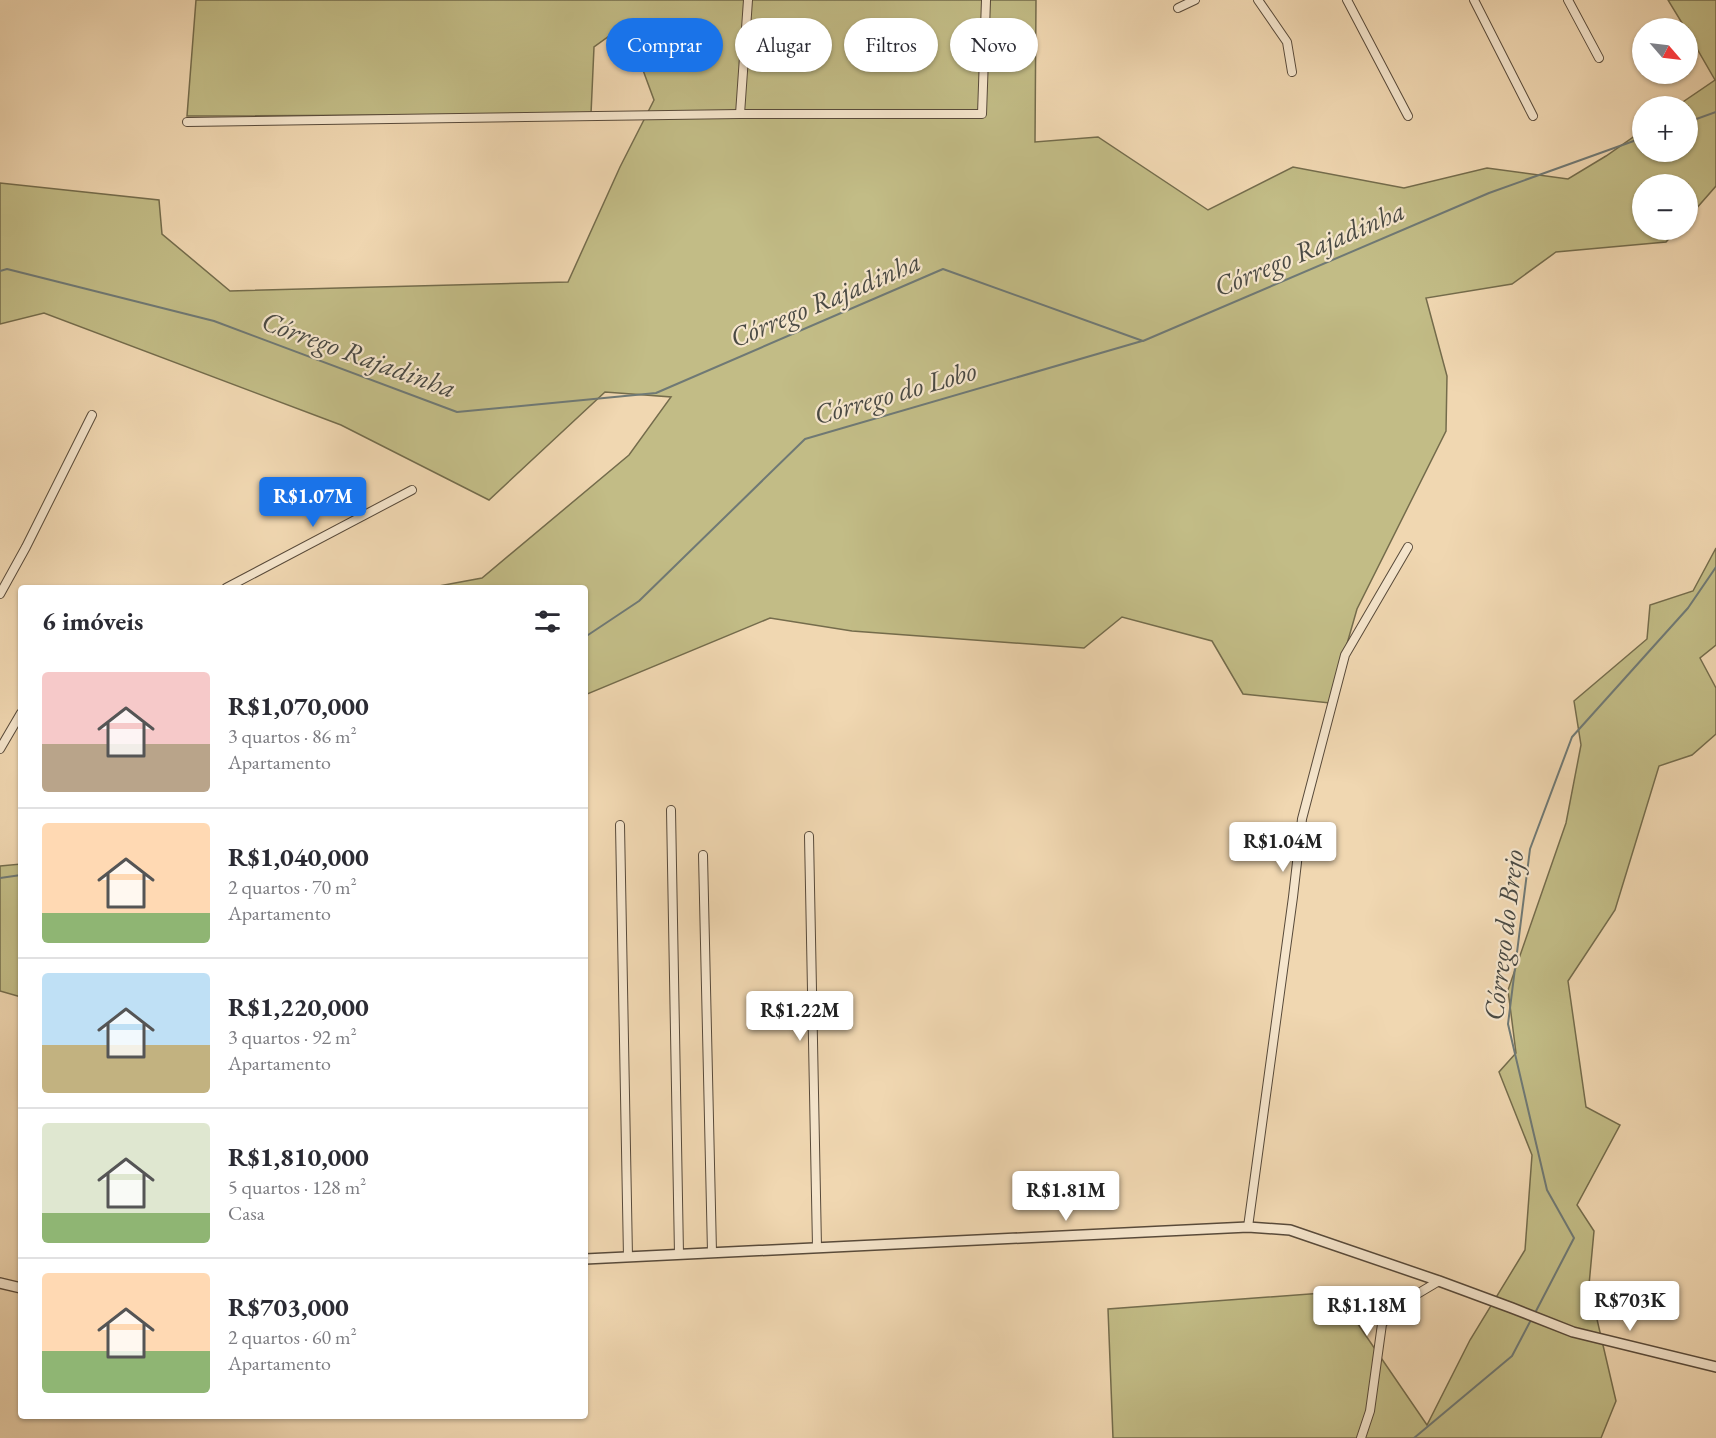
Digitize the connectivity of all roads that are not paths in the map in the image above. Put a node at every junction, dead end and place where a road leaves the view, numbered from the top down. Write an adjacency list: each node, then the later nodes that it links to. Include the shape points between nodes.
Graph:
1 (748, 0): 11 (street)
2 (986, 0): 11 (street, via 982,114)
3 (1195, 0): 8 (street)
4 (1258, 0): 10 (street, via 1287,42)
5 (1347, 0): 12 (street)
6 (1474, 0): 13 (street)
7 (1568, 0): 9 (street)
8 (1178, 8)
9 (1599, 58)
10 (1292, 72)
11 (740, 114): 14 (street)
12 (1408, 116)
13 (1533, 116)
14 (187, 122)
15 (92, 415): 19 (street)
16 (412, 490): 18 (street)
17 (1408, 547): 26 (street, via 1345,655 1302,819)
18 (232, 585)
19 (0, 594)
20 (18, 718): 21 (street)
21 (0, 749)
22 (671, 810): 29 (street)
23 (621, 825): 30 (street)
24 (809, 836): 27 (street)
25 (703, 855): 28 (street)
26 (1248, 1227): 27 (street); 32 (street, via 1290,1230)
27 (817, 1247): 28 (street)
28 (712, 1252): 29 (street)
29 (679, 1254): 30 (street)
30 (628, 1257): 31 (street)
31 (588, 1259)
32 (1439, 1281): 35 (street, via 1573,1332); 36 (street, via 1397,1306 1382,1324 1370,1412)
33 (0, 1283): 34 (street)
34 (18, 1287)
35 (1716, 1366)
36 (1361, 1438)

